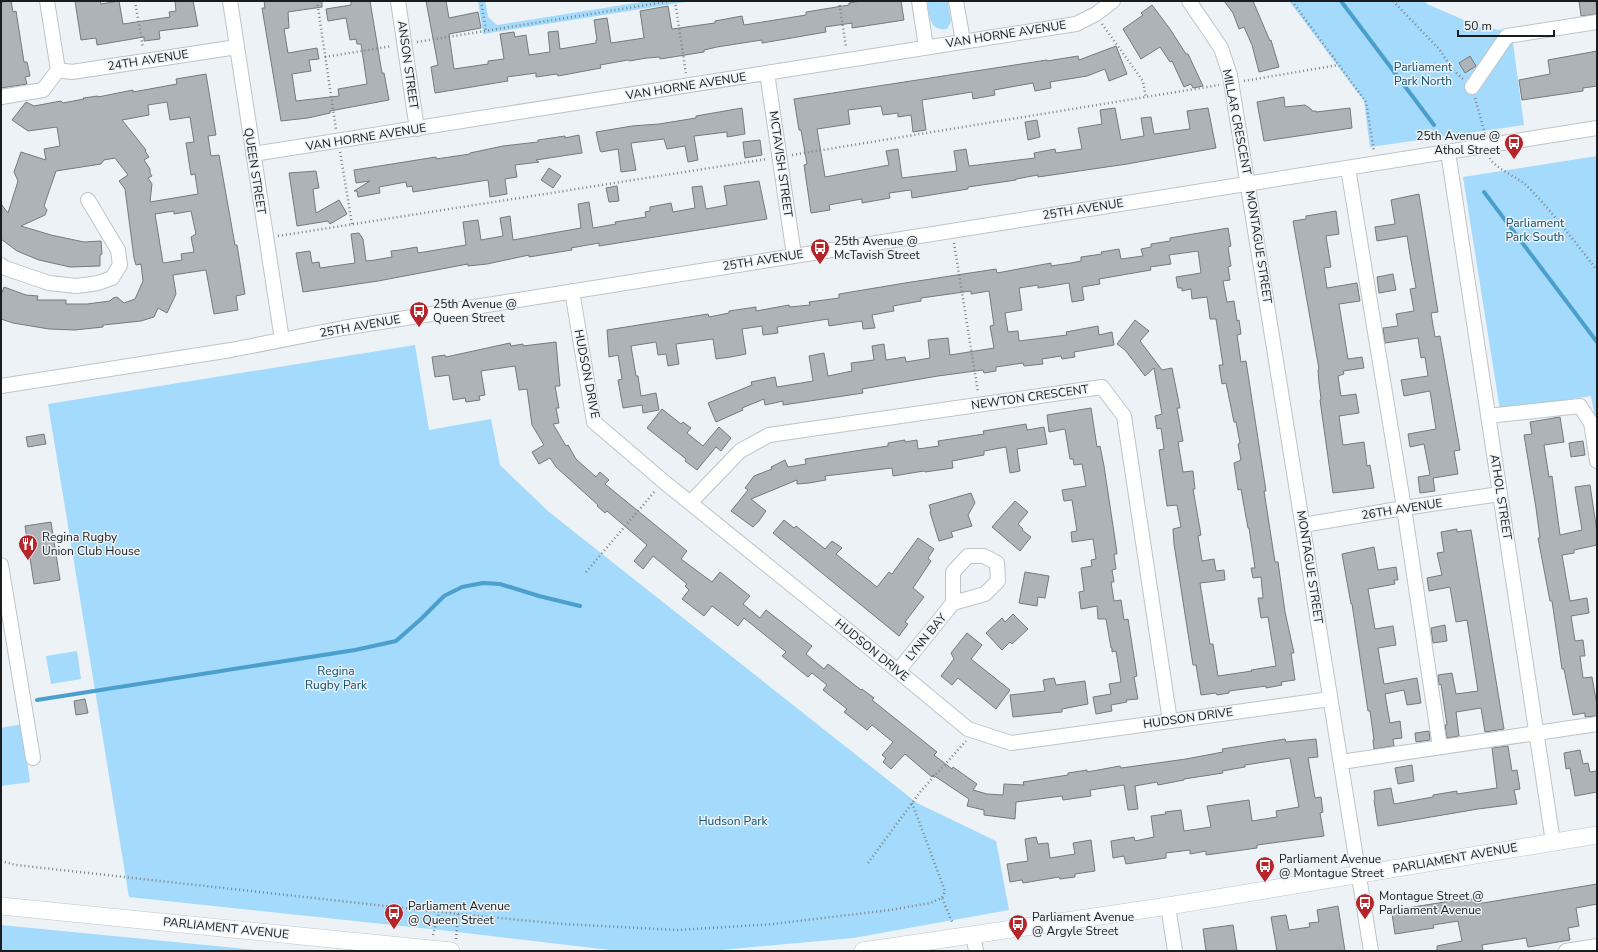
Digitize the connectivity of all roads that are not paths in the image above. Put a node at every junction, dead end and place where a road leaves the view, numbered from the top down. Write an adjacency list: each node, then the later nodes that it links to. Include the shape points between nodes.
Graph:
1 (47, 1): 12 (street)
2 (230, 1): 10 (street, QUEEN STREET)
3 (398, 1): 17 (street, ANSON STREET)
4 (919, 1): 11 (street)
5 (956, 1): 9 (street)
6 (1114, 1): 9 (street, VAN HORNE AVENUE, via 1076,24)
7 (1189, 1): 21 (street, MILLAR CRESCENT, via 1221,48 1232,83)
8 (1597, 22): 14 (street, via 1506,36)
9 (963, 41): 11 (street, VAN HORNE AVENUE)
10 (237, 47): 12 (street, 24TH AVENUE, via 72,72); 19 (street, QUEEN STREET)
11 (926, 47): 13 (street, VAN HORNE AVENUE)
12 (58, 70): 15 (street, via 43,90)
13 (768, 73): 17 (street, VAN HORNE AVENUE); 23 (street, MCTAVISH STREET)
14 (1472, 87)
15 (1, 97)
16 (1597, 128): 18 (street, 25TH AVENUE)
17 (417, 129): 19 (street, VAN HORNE AVENUE)
18 (1448, 152): 20 (street, 25TH AVENUE); 28 (street, ATHOL STREET)
19 (253, 154): 26 (street, QUEEN STREET)
20 (1348, 168): 21 (street, 25TH AVENUE); 32 (street)
21 (1248, 183): 23 (street, 25TH AVENUE); 33 (street, MONTAGUE STREET)
22 (88, 200): 24 (street, via 118,250 120,265 112,278 77,286 49,283)
23 (794, 255): 25 (street, 25TH AVENUE)
24 (2, 268)
25 (572, 291): 26 (street, 25TH AVENUE); 31 (street, HUDSON DRIVE, via 594,422)
26 (282, 340): 27 (street, 25TH AVENUE)
27 (1, 386)
28 (1488, 416): 29 (street, via 1580,406 1591,423); 30 (street, ATHOL STREET)
29 (1597, 461)
30 (1500, 494): 32 (street, 26TH AVENUE); 40 (street, ATHOL STREET)
31 (690, 503): 36 (street, HUDSON DRIVE); 38 (street, NEWTON CRESCENT, via 740,451 769,435 1102,387 1124,416)
32 (1404, 508): 33 (street, 26TH AVENUE); 41 (street)
33 (1303, 525): 37 (street, MONTAGUE STREET)
34 (1, 565): 42 (street)
35 (953, 603): 36 (street, LYNN BAY)
36 (898, 671): 38 (street, HUDSON DRIVE, via 968,729 1011,743)
37 (1330, 699): 38 (street, HUDSON DRIVE); 43 (street, MONTAGUE STREET)
38 (1170, 721)
39 (1597, 724): 40 (street)
40 (1537, 733): 41 (street); 45 (street, ATHOL STREET)
41 (1440, 747): 43 (street)
42 (33, 758)
43 (1341, 762): 46 (street, MONTAGUE STREET)
44 (1597, 835): 45 (main road, PARLIAMENT AVENUE)
45 (1553, 842): 46 (main road, PARLIAMENT AVENUE)
46 (1360, 875): 48 (main road, PARLIAMENT AVENUE); 55 (street, MONTAGUE STREET)
47 (1, 906): 51 (main road, PARLIAMENT AVENUE)
48 (1168, 906): 49 (main road, PARLIAMENT AVENUE); 54 (street)
49 (973, 934): 52 (main road, PARLIAMENT AVENUE); 53 (street)
50 (1597, 946): 56 (street)
51 (442, 950)
52 (863, 951)
53 (976, 951)
54 (1175, 951)
55 (1371, 951)
56 (1566, 951)

